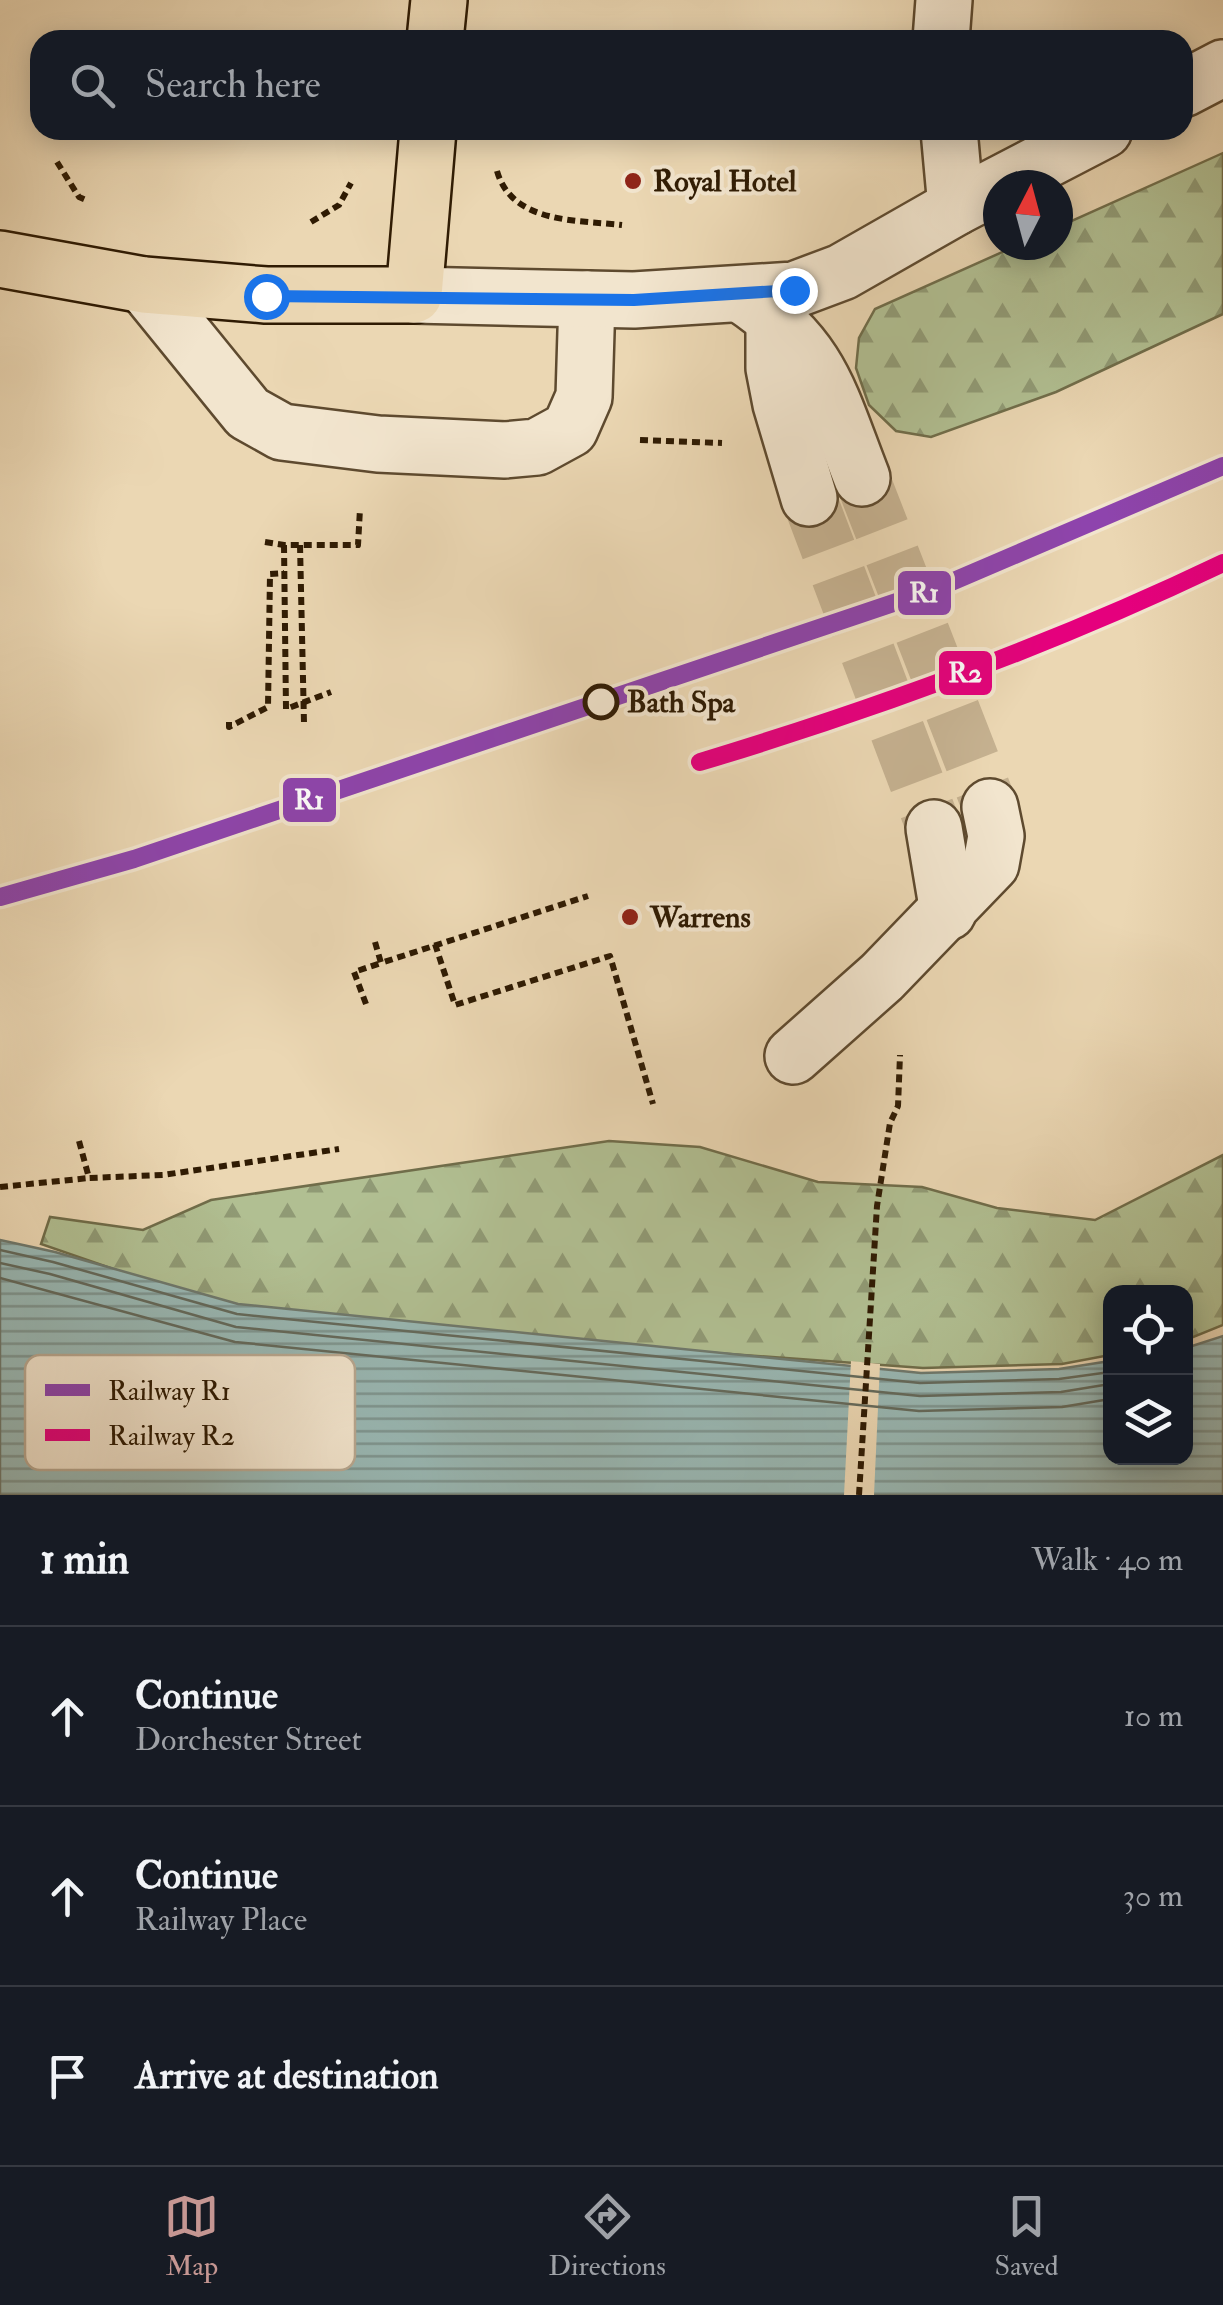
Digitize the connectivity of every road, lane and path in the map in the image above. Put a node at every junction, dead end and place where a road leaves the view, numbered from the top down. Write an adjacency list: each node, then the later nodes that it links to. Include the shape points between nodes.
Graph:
1 (438, 0): 3 (main road)
2 (944, 0): 4 (street)
3 (436, 30)
4 (942, 30)
5 (1223, 68): 6 (street)
6 (1193, 84)
7 (427, 140): 17 (main road)
8 (950, 140): 13 (street)
9 (1085, 140): 13 (street)
10 (58, 162): 12 (path, via 79,197)
11 (354, 178): 14 (path, via 339,204 311,222)
12 (96, 204)
13 (956, 207): 19 (street, via 842,272)
14 (296, 222)
15 (0, 260): 16 (main road)
16 (144, 286): 17 (main road, via 266,296); 18 (street, via 248,414 282,432 504,450 538,446 570,429 584,397)
17 (414, 295): 18 (street)
18 (587, 299): 19 (street)
19 (758, 305): 20 (street, via 803,345 823,377); 22 (street)
20 (862, 478)
21 (361, 493): 25 (path, via 358,545)
22 (810, 498)
23 (265, 542): 24 (path)
24 (284, 545): 25 (path); 26 (path)
25 (300, 545): 29 (path)
26 (284, 573): 27 (path, via 286,709); 28 (path, via 270,574 268,707 229,727)
27 (331, 692)
28 (228, 722)
29 (304, 723)
30 (990, 807): 33 (street, via 996,836 991,864)
31 (934, 828): 33 (street)
32 (588, 896): 35 (path)
33 (948, 912): 38 (street)
34 (375, 942): 36 (path)
35 (435, 944): 36 (path); 39 (path, via 454,1005 610,956)
36 (381, 962): 37 (path, via 354,972)
37 (366, 1004)
38 (793, 1056)
39 (653, 1104)
40 (79, 1141): 42 (path)
41 (339, 1148): 42 (path, via 163,1175)
42 (89, 1178): 43 (path)
43 (0, 1187)
44 (876, 1206): 45 (path)
45 (859, 1495)

